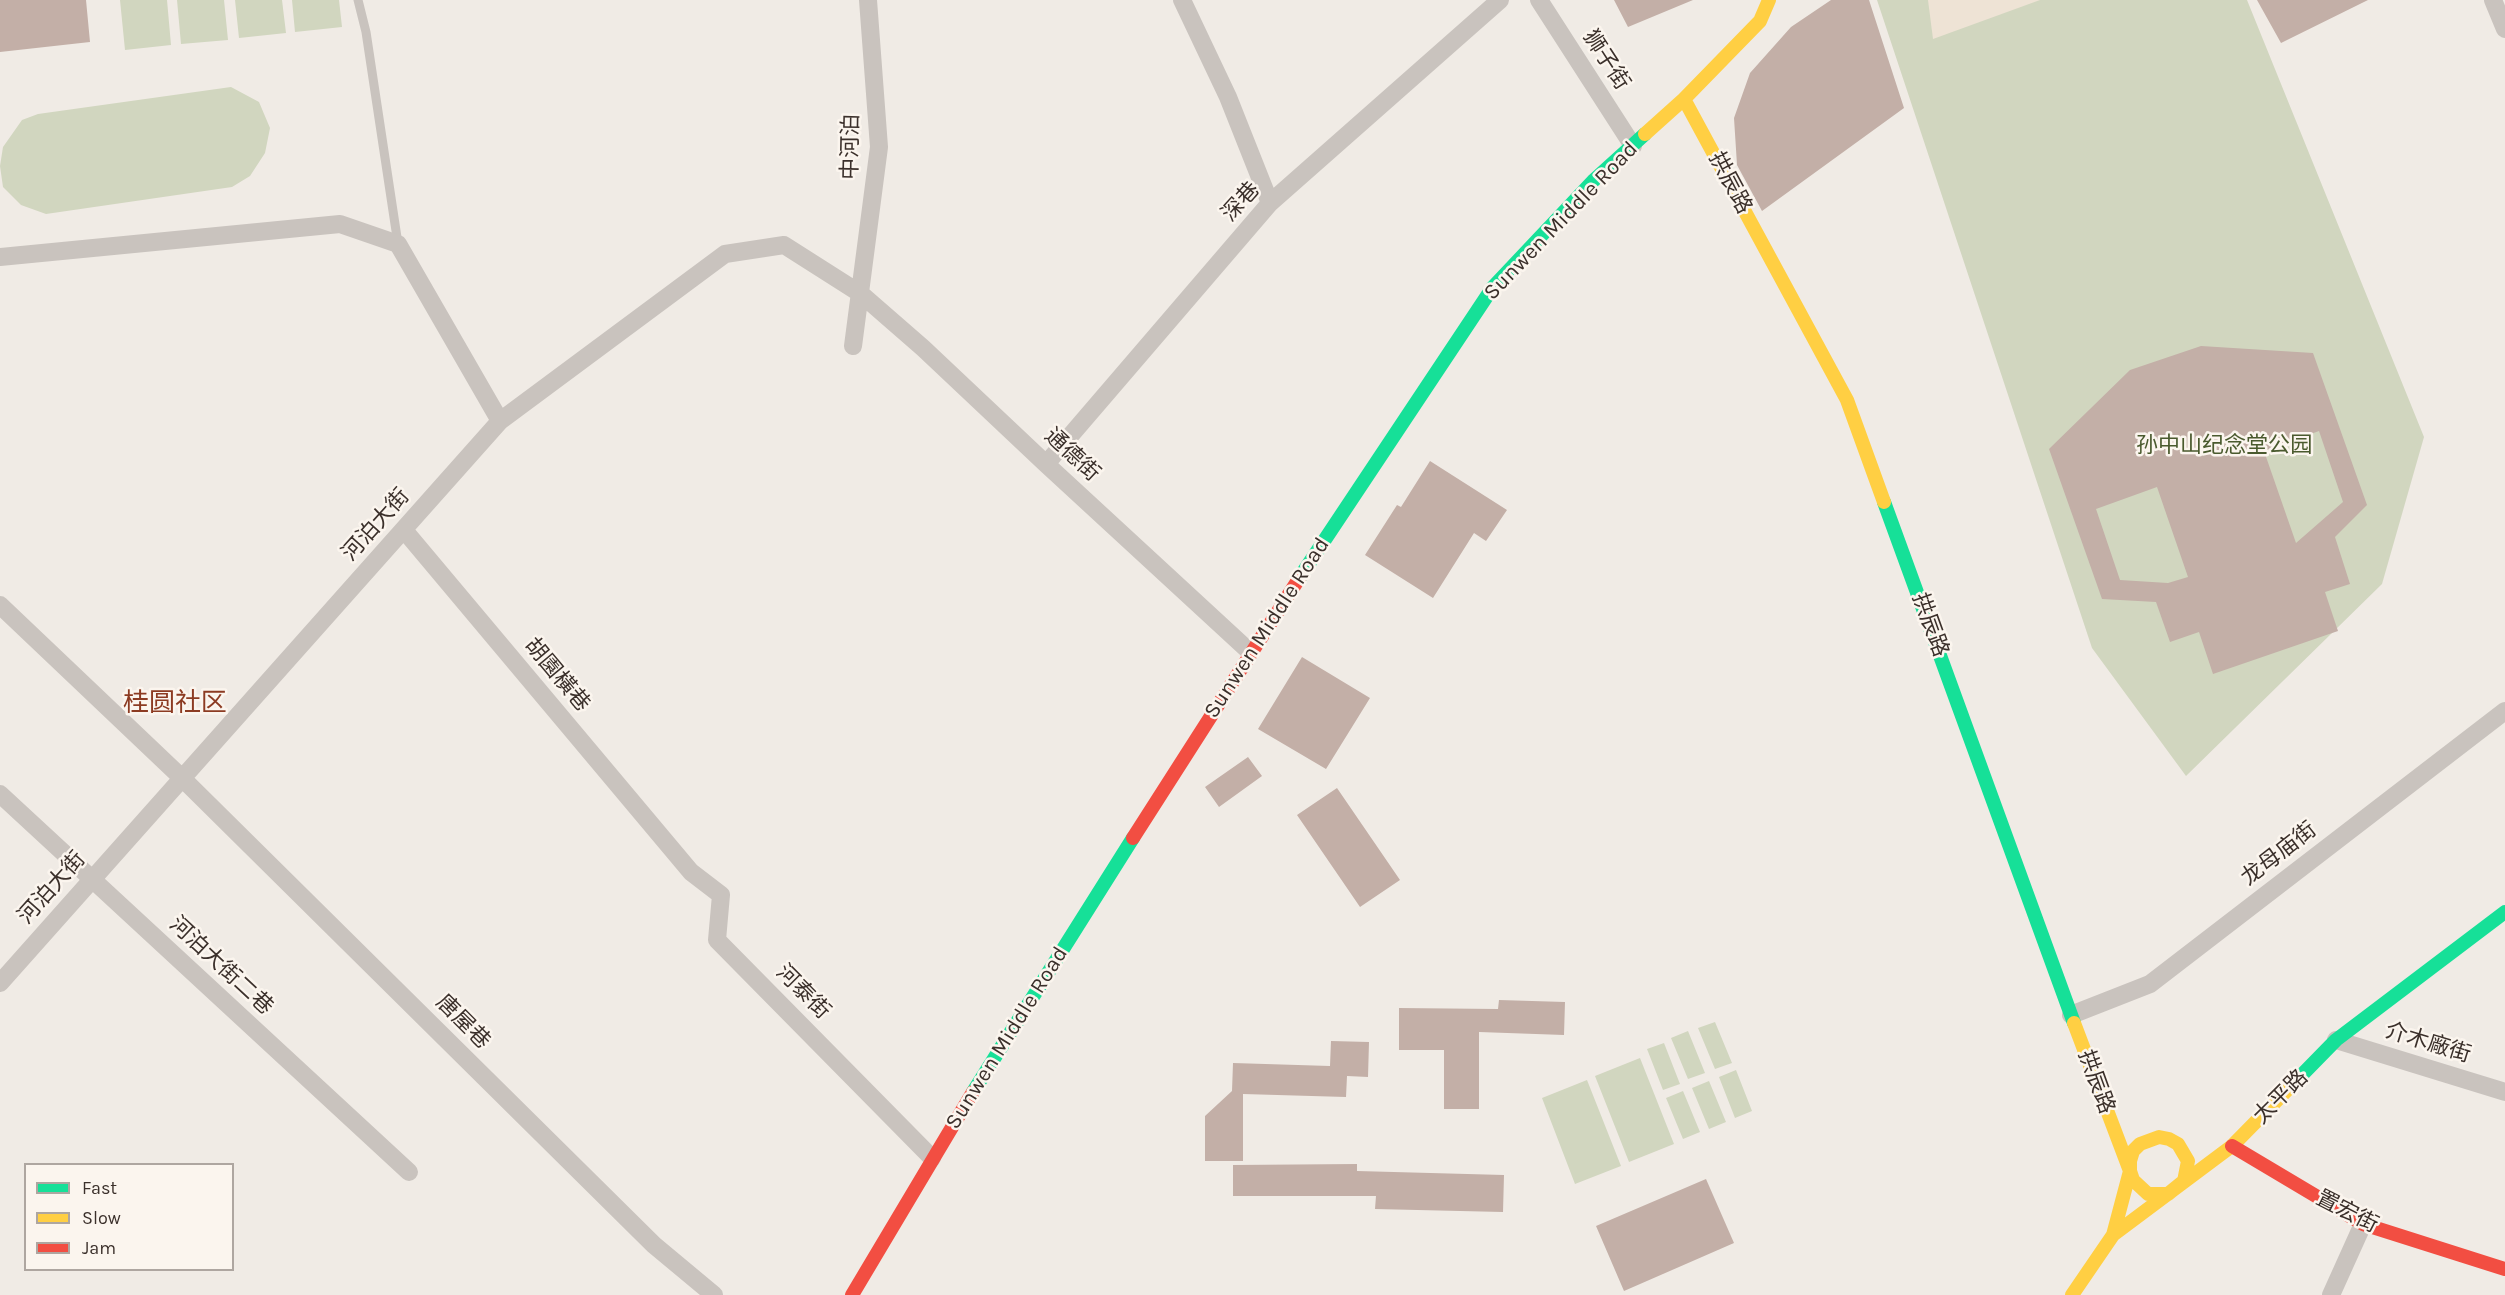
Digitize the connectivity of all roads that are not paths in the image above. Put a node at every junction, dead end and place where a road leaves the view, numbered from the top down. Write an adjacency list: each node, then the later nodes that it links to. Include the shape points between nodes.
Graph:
1 (358, 0): 12 (lane)
2 (868, 0): 14 (street, 中河泊, via 879,147)
3 (1182, 0): 11 (street, via 1228,97)
4 (1500, 0): 11 (street, 深巷)
5 (1539, 0): 10 (street, 狮子街)
6 (1769, 0): 9 (street, Sunwen Middle Road, via 1760,21)
7 (2493, 0): 8 (street)
8 (2505, 28)
9 (1684, 99): 10 (street, Sunwen Middle Road); 28 (street, 拱辰路, via 1847,400)
10 (1633, 146): 20 (street, Sunwen Middle Road, via 1593,181 1493,287)
11 (1270, 203): 17 (street, 深巷)
12 (398, 244): 13 (street, via 340,224); 16 (street)
13 (0, 257)
14 (861, 294): 15 (street, 中河泊); 16 (street, 河泊大街, via 784,245 725,254); 17 (street, 通德街)
15 (853, 346)
16 (500, 421): 18 (street, 河泊大街)
17 (1046, 464): 20 (street, 通德街)
18 (404, 530): 22 (street, 河泊大街); 24 (street, 胡園橫巷)
19 (0, 605): 22 (street, 唐屋巷)
20 (1250, 652): 35 (street, Sunwen Middle Road)
21 (2505, 711): 28 (street, 龙母庙街, via 2150,984)
22 (182, 778): 25 (street, 河泊大街); 43 (street, 唐屋巷, via 654,1245)
23 (0, 794): 25 (street, 河泊大街二巷)
24 (674, 851): 35 (street, 河泰街, via 691,872 721,896 717,940)
25 (92, 880): 27 (street, 河泊大街); 37 (street, 河泊大街二巷)
26 (2505, 912): 29 (street, 太平路)
27 (0, 983)
28 (2071, 1015): 31 (street, 拱辰路)
29 (2336, 1040): 30 (street, 介木廠街); 34 (street, 太平路)
30 (2505, 1092)
31 (2112, 1124): 32 (street, via 2128,1140); 36 (street, 拱辰路)
32 (2140, 1144): 33 (street, via 2159,1137); 36 (street, via 2133,1151)
33 (2178, 1144): 34 (street); 38 (street, via 2188,1161)
34 (2230, 1147): 38 (street, 太平路); 40 (street, 置宏街)
35 (932, 1158): 44 (street, Sunwen Middle Road)
36 (2130, 1171): 39 (street, via 2139,1188 2148,1194); 41 (street)
37 (409, 1172)
38 (2184, 1181): 39 (street, 太平路)
39 (2168, 1194): 41 (street, 太平路)
40 (2363, 1224): 42 (street, 置宏街); 46 (street)
41 (2113, 1235): 45 (street, 太平路)
42 (2505, 1269)
43 (714, 1295)
44 (852, 1295)
45 (2072, 1295)
46 (2331, 1295)

